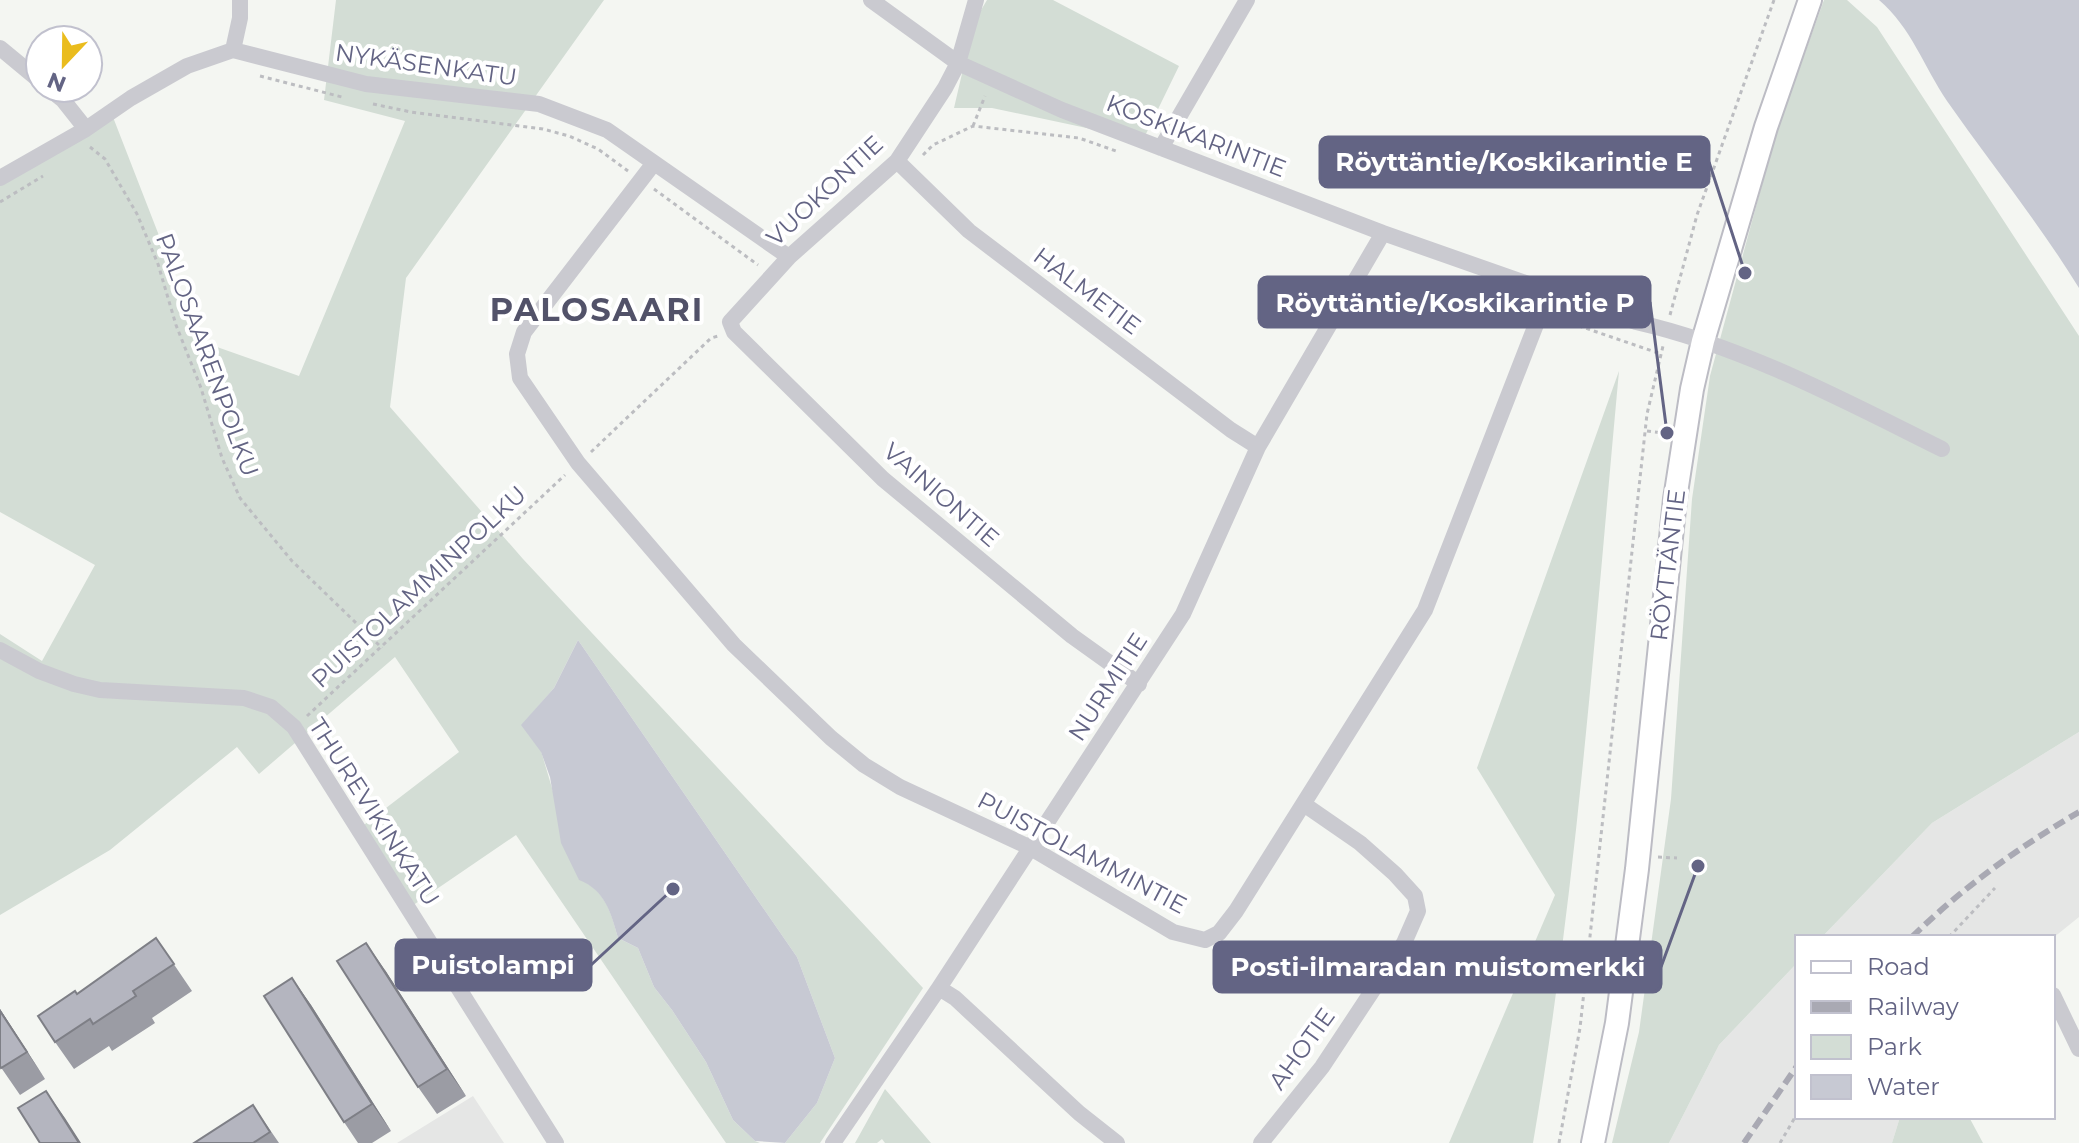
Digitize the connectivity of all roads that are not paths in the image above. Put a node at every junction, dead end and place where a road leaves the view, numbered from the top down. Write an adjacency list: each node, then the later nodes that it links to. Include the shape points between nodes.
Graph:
1 (240, 0): 7 (street)
2 (871, 0): 8 (street, KOSKIKARINTIE)
3 (976, 0): 8 (street, VUOKONTIE)
4 (1247, 0): 12 (street)
5 (1810, 0): 20 (street, RÖYTTÄNTIE)
6 (0, 48): 9 (street)
7 (233, 50): 11 (street, via 187,66); 13 (street, NYKÄSENKATU, via 366,84 539,104 607,130)
8 (958, 63): 12 (street, KOSKIKARINTIE); 14 (street, VUOKONTIE)
9 (24, 68)
10 (66, 104): 11 (street)
11 (86, 129): 15 (street)
12 (1161, 148): 16 (street, KOSKIKARINTIE)
13 (654, 163): 17 (street, NYKÄSENKATU); 26 (street, PUISTOLAMMINTIE, via 524,332 517,354 520,378 578,463 734,645 831,738 900,787)
14 (902, 166): 17 (street, VUOKONTIE); 21 (street, HALMETIE, via 969,231)
15 (0, 178)
16 (1383, 233): 18 (street, KOSKIKARINTIE); 21 (street, NURMITIE)
17 (789, 257): 19 (street, VUOKONTIE)
18 (1549, 291): 20 (street, KOSKIKARINTIE); 25 (street, PUISTOLAMMINTIE, via 1425,610)
19 (732, 327): 24 (street, VAINIONTIE, via 883,479 1072,636)
20 (1703, 341): 22 (street, KOSKIKARINTIE, via 1773,366); 35 (street, RÖYTTÄNTIE, via 1675,499 1617,1023)
21 (1258, 447): 24 (street, NURMITIE, via 1183,614)
22 (1942, 449)
23 (0, 650): 31 (street, THUREVIKINKATU, via 39,671 100,690 244,698 271,707 294,727)
24 (1139, 684): 26 (street, NURMITIE)
25 (1305, 805): 26 (street, PUISTOLAMMINTIE, via 1236,911 1219,933 1205,940 1173,932); 34 (street, AHOTIE, via 1395,874 1415,896 1418,911 1404,943 1322,1067)
26 (1031, 848): 27 (street, NURMITIE)
27 (939, 988): 32 (street, NURMITIE); 33 (street)
28 (2055, 998): 29 (street)
29 (2075, 1028): 30 (street)
30 (2079, 1049)
31 (556, 1143)
32 (833, 1143)
33 (1117, 1143)
34 (1261, 1143)
35 (1593, 1143)

